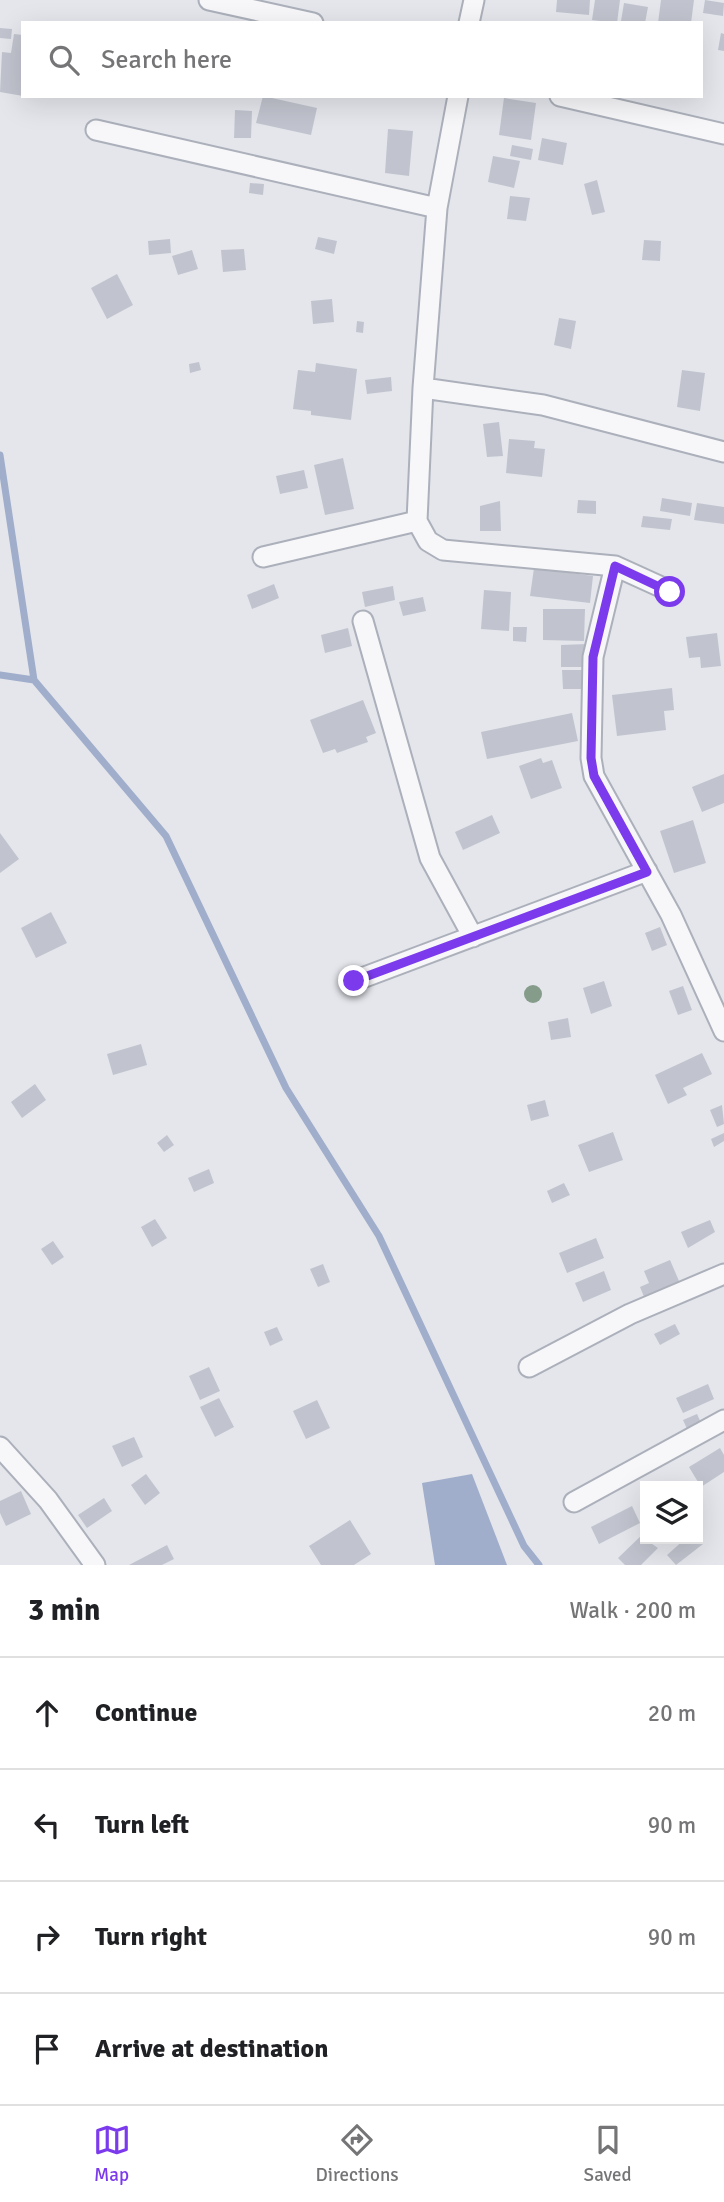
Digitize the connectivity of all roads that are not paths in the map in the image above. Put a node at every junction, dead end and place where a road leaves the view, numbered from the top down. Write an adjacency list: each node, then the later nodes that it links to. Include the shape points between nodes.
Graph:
1 (209, 0): 3 (street)
2 (474, 0): 4 (street)
3 (304, 21)
4 (469, 21)
5 (458, 98): 9 (street)
6 (569, 98): 8 (street)
7 (96, 131): 9 (street)
8 (724, 134)
9 (437, 208): 10 (street)
10 (423, 388): 11 (street, via 543,405); 12 (street)
11 (724, 452)
12 (417, 521): 13 (street); 14 (street, via 428,541 443,550)
13 (263, 557)
14 (615, 566): 15 (street); 17 (street, via 593,657 591,758 600,788)
15 (670, 592)
16 (363, 621): 18 (street, via 430,858)
17 (647, 872): 18 (street); 20 (street)
18 (473, 937): 19 (street)
19 (354, 981)
20 (724, 1031)
21 (724, 1274): 22 (street, via 630,1314)
22 (530, 1367)
23 (724, 1420): 25 (street)
24 (0, 1447): 26 (street, via 48,1500)
25 (574, 1502)
26 (95, 1565)

